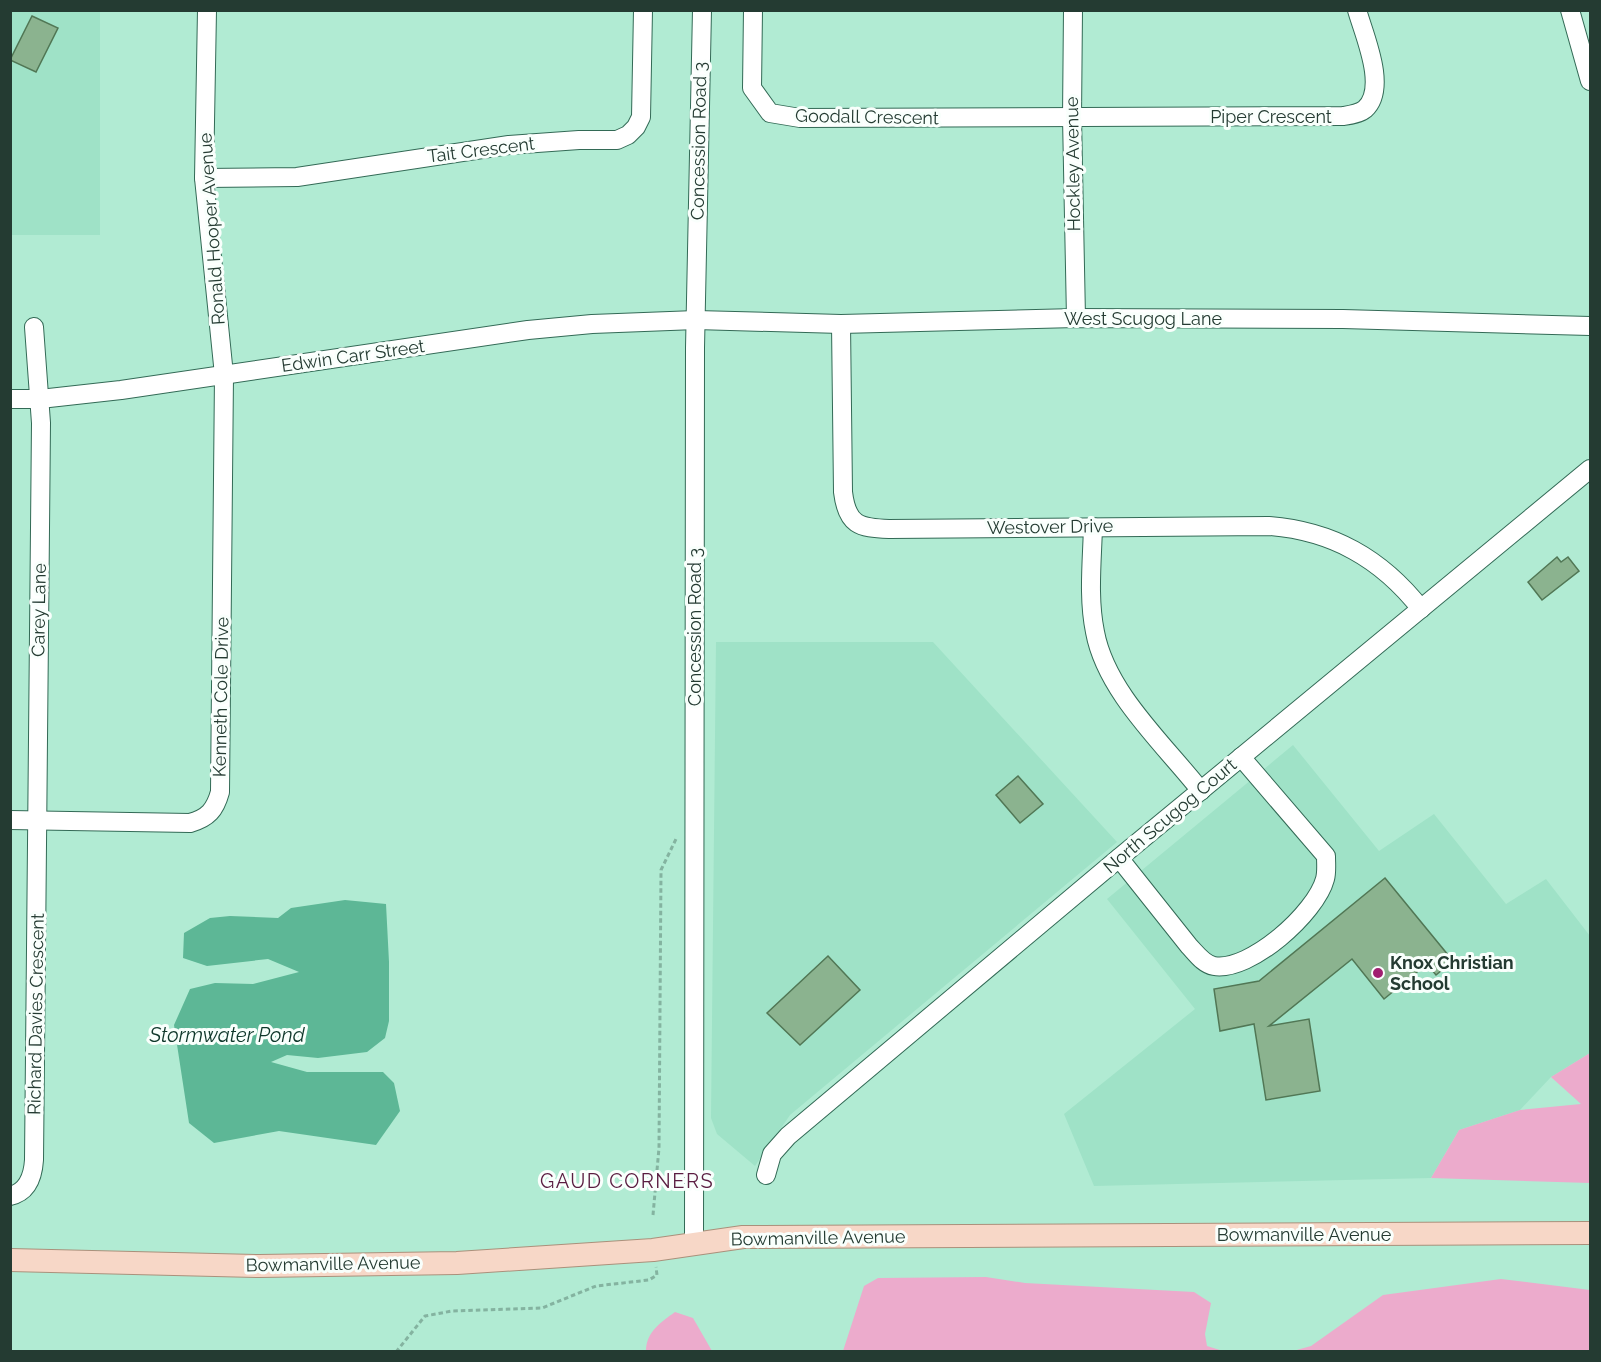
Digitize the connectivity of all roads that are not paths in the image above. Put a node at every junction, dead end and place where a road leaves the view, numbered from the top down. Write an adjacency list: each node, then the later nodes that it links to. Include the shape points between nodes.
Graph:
1 (207, 10): 10 (street, Ronald Hooper Avenue)
2 (643, 10): 10 (street, Tait Crescent, via 641,117 628,135 617,140 509,145 297,177)
3 (702, 10): 12 (street, Concession Road 3)
4 (753, 10): 9 (street, Goodall Crescent, via 752,88 770,113 800,118)
5 (1073, 10): 9 (street, Hockley Avenue)
6 (1357, 10): 9 (street, Piper Crescent, via 1376,80 1371,100 1356,114)
7 (1570, 10): 8 (street)
8 (1590, 81)
9 (1072, 117): 11 (street, Hockley Avenue)
10 (204, 178): 16 (street, Ronald Hooper Avenue)
11 (1076, 318): 13 (street, West Scugog Lane); 14 (street, West Scugog Lane, via 1343,318)
12 (696, 320): 13 (street, West Scugog Lane); 16 (street, Edwin Carr Street, via 538,328); 30 (street, Concession Road 3)
13 (841, 324): 20 (street, Westover Drive, via 843,492 845,507 857,524 869,529)
14 (1590, 326)
15 (34, 327): 18 (street, Carey Lane)
16 (224, 375): 18 (street, Edwin Carr Street); 25 (street, Kenneth Cole Drive, via 221,780 217,804 201,820 190,823)
17 (10, 399): 18 (street, Edwin Carr Street)
18 (40, 399): 25 (street, Carey Lane)
19 (1590, 469): 21 (street, North Scugog Court)
20 (1093, 527): 21 (street, Westover Drive, via 1269,525 1307,531 1341,542 1370,560); 23 (street, via 1091,604 1104,664 1128,702)
21 (1421, 609): 22 (street, North Scugog Court)
22 (1241, 757): 23 (street, North Scugog Court); 26 (street, via 1326,856 1325,880 1319,892 1280,937 1246,958 1212,966 1189,946)
23 (1201, 791): 26 (street, North Scugog Court)
24 (10, 820): 25 (street, Kenneth Cole Drive)
25 (38, 820): 28 (street, Richard Davies Crescent, via 33,1169 29,1184)
26 (1119, 858): 27 (street, North Scugog Court, via 788,1136 772,1154)
27 (766, 1174)
28 (10, 1196)
29 (1590, 1233): 30 (main road, Bowmanville Avenue, via 743,1237)
30 (694, 1244): 31 (main road, Bowmanville Avenue, via 457,1263 271,1266)
31 (10, 1260)

